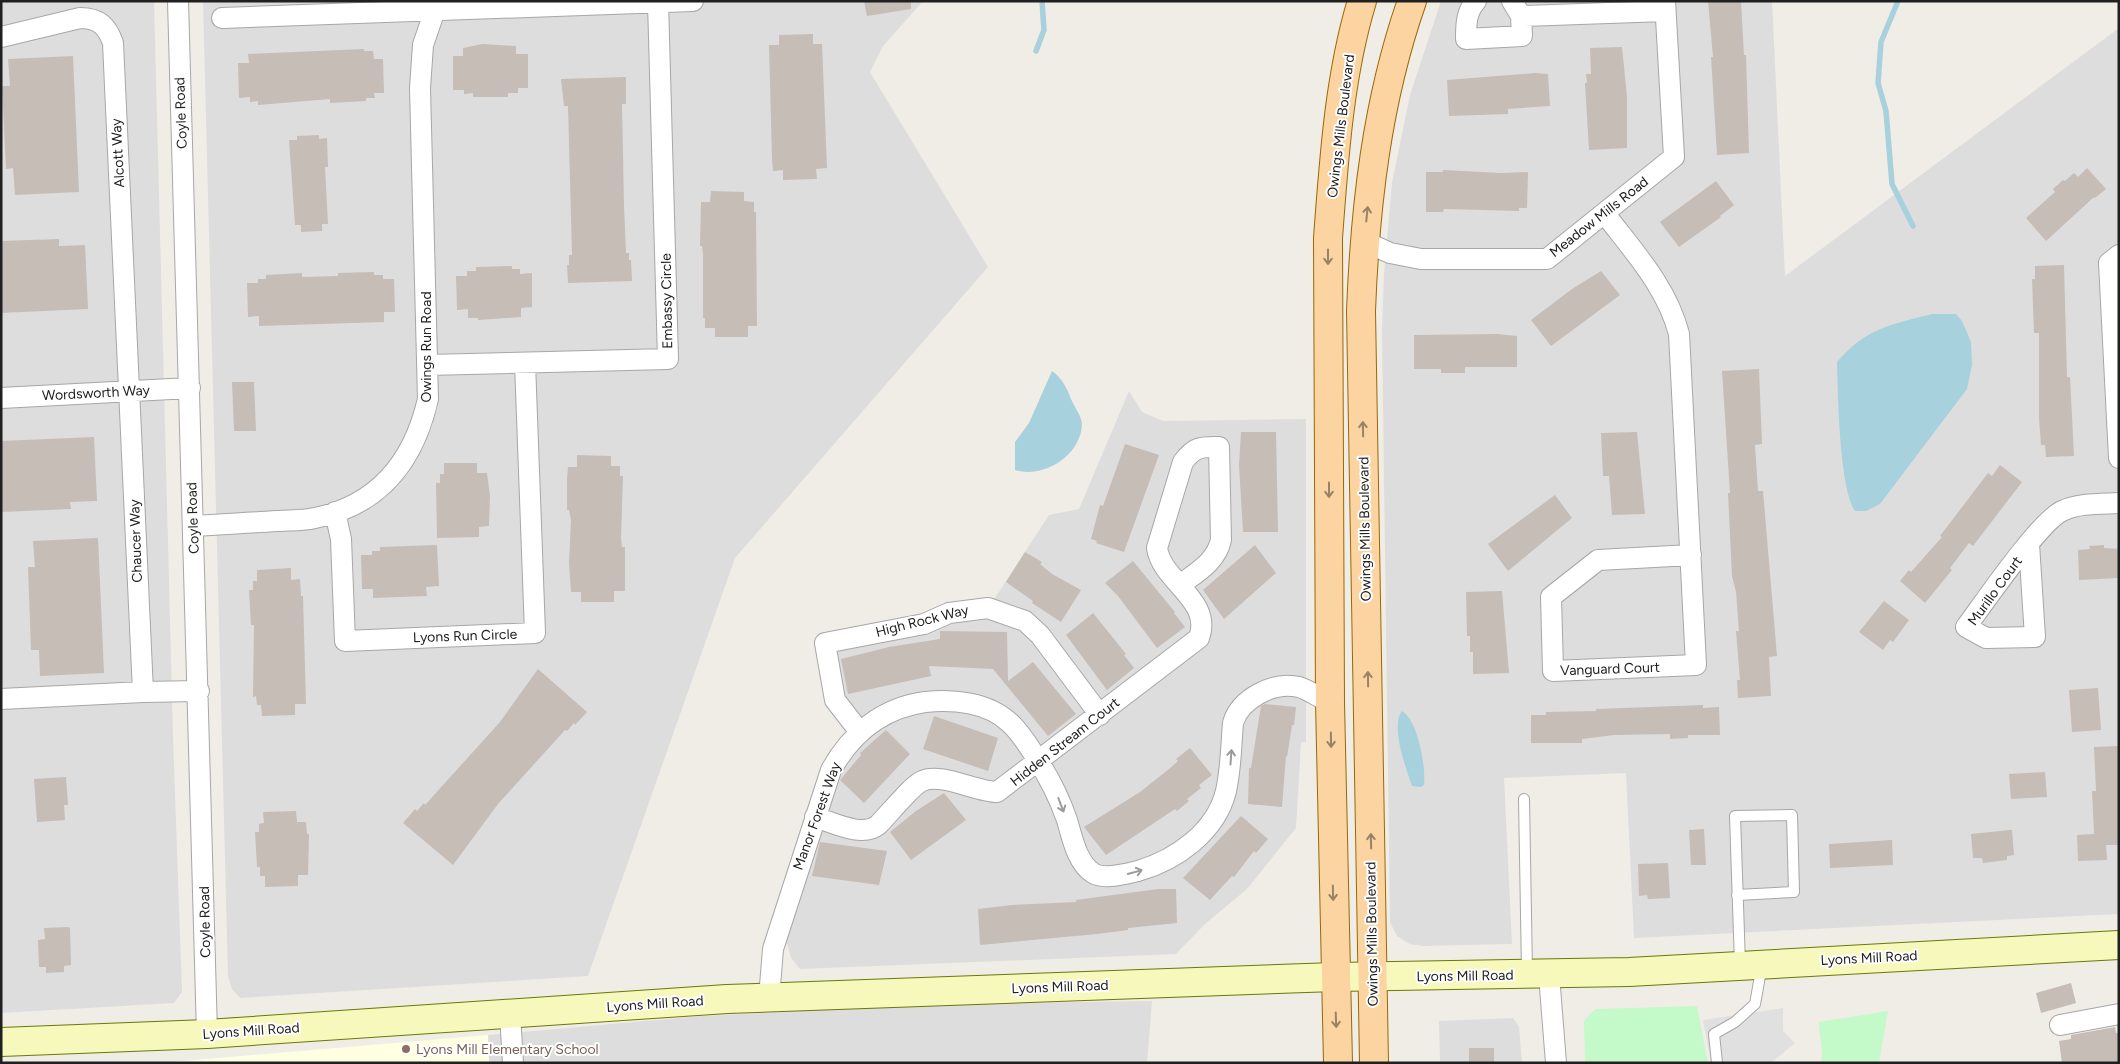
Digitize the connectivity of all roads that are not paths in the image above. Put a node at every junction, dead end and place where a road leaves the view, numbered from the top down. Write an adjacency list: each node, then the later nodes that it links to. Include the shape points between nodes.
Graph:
1 (178, 1): 18 (street, Coyle Road)
2 (692, 1): 6 (street)
3 (1362, 1): 31 (main road, Owings Mills Boulevard, one-way to 31, via 1344,81 1328,238)
4 (1412, 1): 14 (main road, Owings Mills Boulevard, one-way to 4, via 1386,86)
5 (1476, 1): 10 (street, via 1470,8 1466,23 1466,39 1522,36)
6 (658, 2): 7 (street); 16 (street, Embassy Circle, via 668,360)
7 (436, 6): 9 (street); 17 (street, Owings Run Road, via 423,45 420,88)
8 (1665, 6): 10 (street); 13 (street, Meadow Mills Road, via 1674,157)
9 (322, 7): 11 (street)
10 (1516, 9)
11 (222, 18)
12 (1, 37): 19 (street, Alcott Way, via 90,18 104,24 113,43)
13 (1605, 214): 14 (street, Meadow Mills Road, via 1547,259 1421,259 1390,254); 26 (street, Vanguard Court, via 1651,273 1674,315 1680,355)
14 (1364, 241): 42 (main road, Owings Mills Boulevard, one-way to 14, via 1361,311)
15 (2119, 255): 21 (street, via 2109,263)
16 (525, 363): 17 (street, Embassy Circle); 23 (street, Lyons Run Circle, via 536,633 345,640 341,539)
17 (427, 365): 23 (street, Owings Run Road, via 428,399 422,426 410,452 397,472 379,488 359,502)
18 (190, 388): 19 (street, Wordsworth Way); 24 (street, Coyle Road)
19 (130, 390): 20 (street, Wordsworth Way); 29 (street, Chaucer Way)
20 (1, 398)
21 (2119, 458)
22 (2119, 503): 25 (street, Murillo Court, via 2075,506 2060,512 2048,521)
23 (335, 512): 24 (street, Owings Run Road, via 315,518)
24 (194, 526): 28 (street, Coyle Road)
25 (2030, 544): 25 (street, Murillo Court, via 1995,589 1966,627 1986,638 2034,637)
26 (1691, 555): 26 (street, Vanguard Court, via 1696,665 1553,671 1551,597 1598,560)
27 (1180, 586): 27 (street, Hidden Stream Court, via 1158,556 1159,540 1183,462 1191,451 1219,447 1221,540 1218,551 1214,559); 32 (street, Hidden Stream Court, via 1202,619 1199,638)
28 (199, 691): 29 (street); 47 (street, Coyle Road)
29 (143, 692): 30 (street)
30 (1, 699)
31 (1330, 702): 34 (street, Manor Forest Way, one-way to 31, via 1052,782 1085,865 1094,874 1128,874 1154,866 1178,853 1203,833 1217,814 1226,792 1233,723 1242,706 1260,693 1288,686 1299,687); 41 (main road, Owings Mills Boulevard, one-way to 41)
32 (1100, 715): 33 (street, High Rock Way, via 1040,636 1024,621 988,608 970,609 924,624 825,643 835,700); 34 (street, Hidden Stream Court)
33 (859, 731): 34 (street, Manor Forest Way, via 880,717 913,705 942,700 972,703 1010,722); 36 (street, Manor Forest Way, via 843,748 831,770)
34 (1039, 762): 36 (street, Hidden Stream Court, via 997,792 933,779 922,781 869,830 857,830)
35 (1524, 799): 40 (lane)
36 (815, 817): 43 (street, Manor Forest Way, via 773,949)
37 (1737, 895): 37 (lane, via 1735,816 1792,815 1794,892); 39 (lane)
38 (2119, 945): 39 (main road, Lyons Mill Road)
39 (1751, 965): 40 (main road, Lyons Mill Road); 53 (lane, via 1755,1004 1735,1022 1714,1034)
40 (1538, 975): 42 (main road, Lyons Mill Road); 52 (street)
41 (1335, 977): 42 (main road, Lyons Mill Road); 43 (main road, Lyons Mill Road); 50 (main road, Owings Mills Boulevard, one-way to 50)
42 (1372, 977): 51 (main road, Owings Mills Boulevard)
43 (769, 998): 44 (main road, Lyons Mill Road)
44 (510, 1014): 47 (main road, Lyons Mill Road); 49 (street)
45 (2119, 1014): 46 (street)
46 (2060, 1025)
47 (207, 1034): 48 (main road, Lyons Mill Road)
48 (1, 1042)
49 (513, 1063)
50 (1338, 1063)
51 (1374, 1063)
52 (1556, 1063)
53 (1717, 1063)

